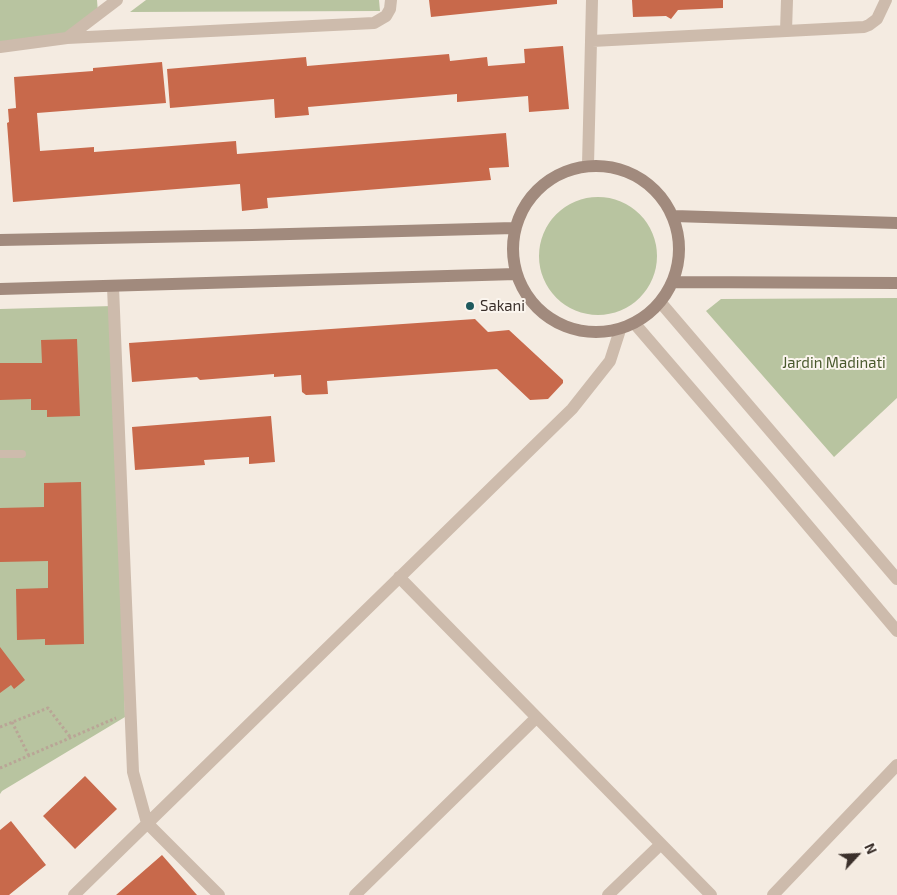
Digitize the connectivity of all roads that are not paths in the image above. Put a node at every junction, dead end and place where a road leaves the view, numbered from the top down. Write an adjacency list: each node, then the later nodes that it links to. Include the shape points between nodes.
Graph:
1 (117, 0): 7 (street)
2 (391, 0): 7 (street, via 386,16 374,23)
3 (592, 0): 8 (street)
4 (786, 0): 6 (street)
5 (886, 0): 6 (street, via 877,18 864,27)
6 (786, 31): 8 (street)
7 (67, 38): 9 (street)
8 (592, 41): 10 (street)
9 (0, 47)
10 (588, 165): 11 (street, via 614,167 639,177 660,194); 13 (street, via 555,175 530,197)
11 (674, 216): 12 (street); 16 (street, via 680,249)
12 (897, 223)
13 (514, 228): 14 (street); 15 (street, via 512,251)
14 (0, 240)
15 (516, 274): 18 (street); 22 (street, via 531,303 556,324 588,333)
16 (674, 282): 17 (street); 20 (street)
17 (897, 283)
18 (113, 287): 19 (street); 30 (street, via 133,772)
19 (0, 290)
20 (661, 303): 21 (street); 26 (street)
21 (635, 324): 22 (street); 27 (street)
22 (620, 330): 25 (street, via 610,361 572,409)
23 (0, 454): 24 (lane)
24 (22, 454)
25 (399, 577): 28 (street); 30 (street)
26 (897, 579)
27 (897, 631)
28 (536, 718): 31 (street); 34 (street)
29 (896, 767): 37 (street)
30 (147, 823): 32 (street); 33 (street)
31 (661, 844): 35 (street); 36 (street)
32 (74, 895)
33 (219, 895)
34 (355, 895)
35 (608, 895)
36 (711, 895)
37 (773, 895)

